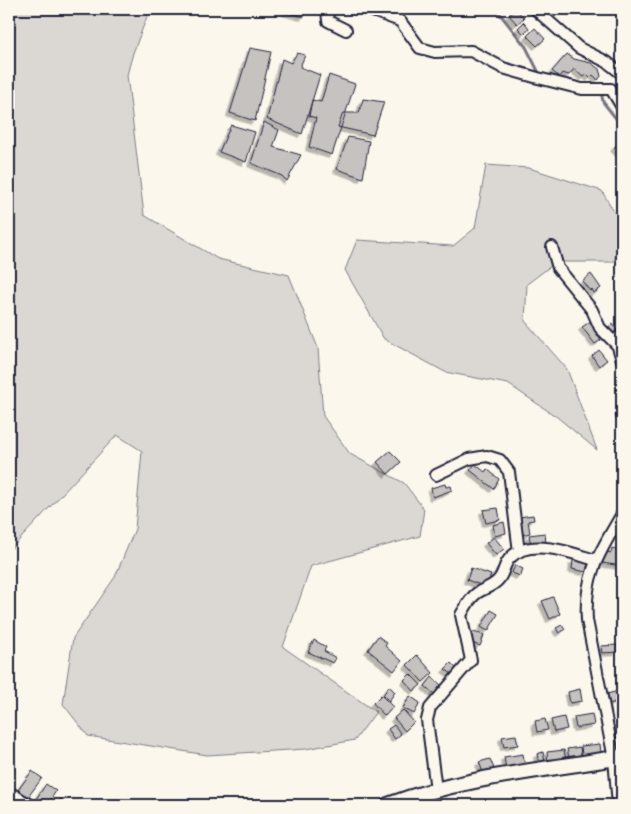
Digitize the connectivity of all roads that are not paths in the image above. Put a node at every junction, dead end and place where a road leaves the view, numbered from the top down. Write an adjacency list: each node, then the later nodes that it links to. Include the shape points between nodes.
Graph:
1 (327, 9): 5 (street, via 328,21)
2 (367, 9): 4 (street)
3 (535, 9): 6 (street, via 579,48)
4 (383, 11): 7 (street, via 400,21 420,48 435,52 471,50 503,68 529,76 582,89)
5 (346, 30)
6 (621, 72): 7 (street)
7 (611, 89): 8 (street)
8 (622, 106)
9 (552, 247): 11 (street, via 558,268 592,310 600,328)
10 (622, 334): 11 (street, via 616,340)
11 (617, 345): 12 (street)
12 (622, 360)
13 (436, 475): 15 (street, via 469,459 487,456 500,460 509,472)
14 (622, 514): 16 (street)
15 (519, 552): 16 (street, via 555,548); 18 (street, via 509,558 499,579 477,593 461,615 471,660 430,708 427,720)
16 (595, 560): 17 (street, via 586,600 587,620)
17 (618, 758): 18 (street); 22 (street, via 614,777)
18 (436, 790): 21 (street)
19 (9, 792): 20 (street)
20 (30, 805)
21 (388, 805)
22 (618, 805)

